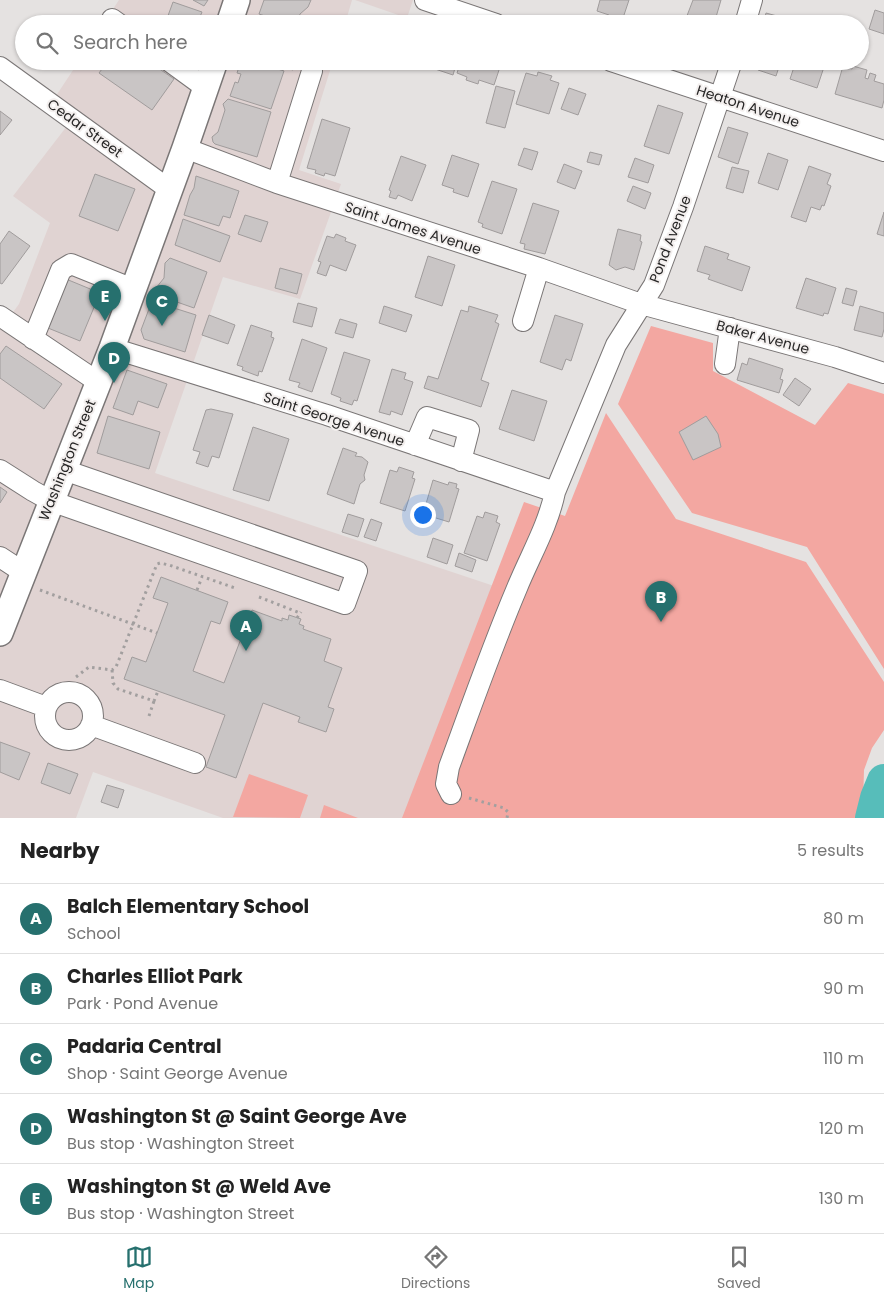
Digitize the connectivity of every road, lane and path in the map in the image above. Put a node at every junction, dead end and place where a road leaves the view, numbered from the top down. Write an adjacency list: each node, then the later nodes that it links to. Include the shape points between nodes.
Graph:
1 (237, 0): 4 (main road)
2 (425, 0): 5 (street)
3 (752, 0): 6 (street)
4 (232, 15)
5 (469, 15)
6 (748, 15)
7 (0, 67): 18 (street, Cedar Street)
8 (181, 70): 13 (street)
9 (212, 70): 13 (main road, Washington Street)
10 (638, 70): 14 (street, Heaton Avenue)
11 (729, 70): 14 (street, Pond Avenue)
12 (312, 71): 17 (street)
13 (206, 88): 15 (main road, Washington Street)
14 (721, 97): 16 (street, Heaton Avenue); 21 (street, Pond Avenue, via 654,284)
15 (186, 148): 17 (street, Saint James Avenue); 18 (main road, Washington Street)
16 (884, 151)
17 (277, 183): 19 (street, Saint James Avenue)
18 (170, 190): 20 (main road, Washington Street)
19 (539, 268): 21 (street, Saint James Avenue); 23 (street)
20 (134, 289): 25 (street, via 71,264 61,270); 26 (main road, Washington Street)
21 (641, 304): 24 (street, Baker Avenue); 34 (street, Pond Avenue, via 616,345)
22 (0, 316): 25 (street)
23 (523, 321)
24 (730, 328): 27 (street); 28 (street, Baker Avenue)
25 (34, 339): 29 (street)
26 (112, 348): 29 (main road, Washington Street); 30 (street, Saint George Avenue)
27 (726, 364)
28 (884, 373)
29 (98, 382): 33 (main road, Washington Street)
30 (415, 445): 31 (street, Saint George Avenue); 31 (street, via 427,417 469,430)
31 (461, 461): 34 (street, Saint George Avenue)
32 (0, 470): 35 (street)
33 (64, 470): 35 (main road, Washington Street); 35 (street, via 356,571 345,604)
34 (555, 492): 58 (street, Pond Avenue, via 551,512 488,659 449,767 446,784)
35 (51, 501): 39 (main road, Washington Street)
36 (0, 557): 39 (street)
37 (204, 571): 38 (path)
38 (202, 577): 40 (path); 41 (path); 46 (path, via 157,564)
39 (31, 581): 46 (path); 48 (main road, Washington Street)
40 (235, 588)
41 (197, 590)
42 (259, 597): 44 (path)
43 (304, 604): 44 (path)
44 (300, 613): 45 (path)
45 (297, 618)
46 (133, 624): 47 (path); 49 (path, via 116,668)
47 (157, 632)
48 (0, 633)
49 (112, 670): 50 (path, via 89,667); 53 (path, via 113,683 118,689)
50 (76, 677)
51 (0, 690): 54 (street)
52 (158, 691): 53 (path)
53 (154, 701): 55 (path)
54 (46, 707): 56 (street, via 46,724 56,737 72,740 87,732); 56 (street, via 57,695 73,692 88,701 92,708)
55 (149, 716)
56 (91, 725): 57 (street)
57 (195, 763)
58 (451, 794): 59 (path, via 504,808 508,812)
59 (507, 818)

